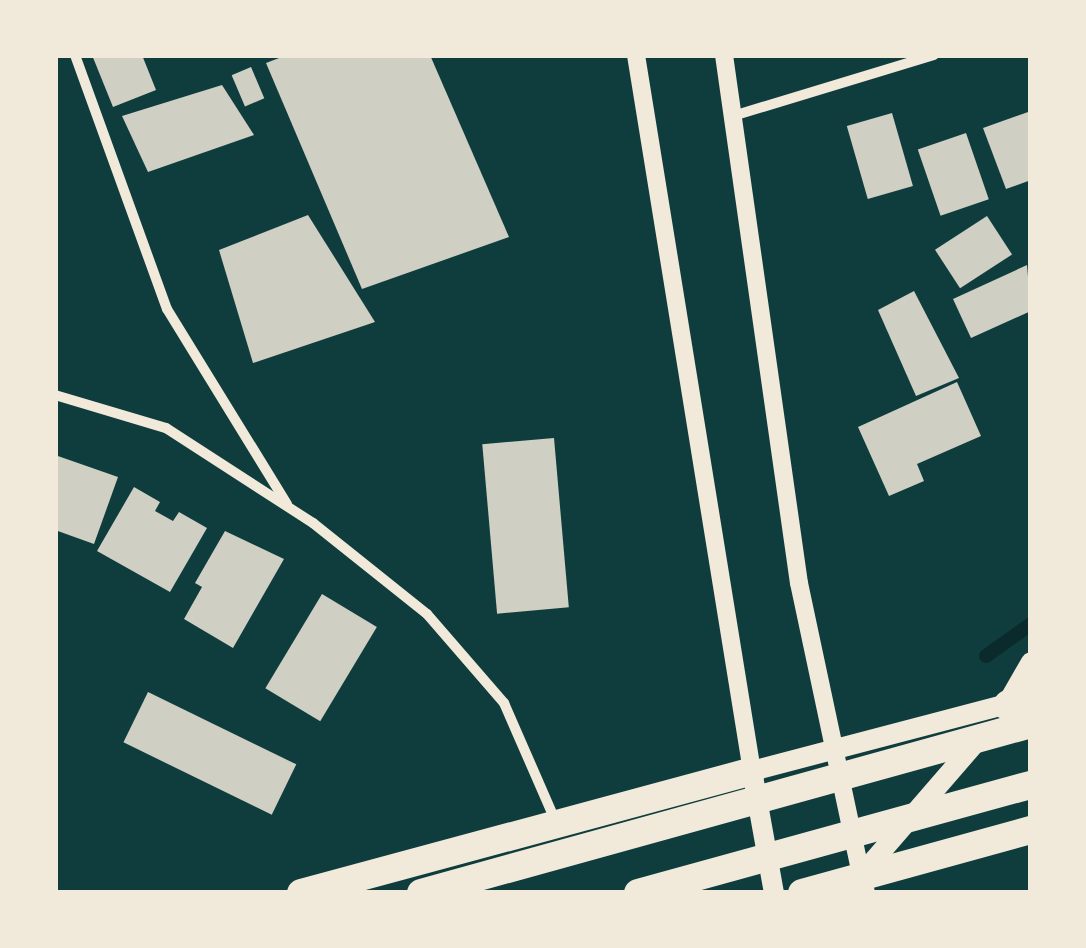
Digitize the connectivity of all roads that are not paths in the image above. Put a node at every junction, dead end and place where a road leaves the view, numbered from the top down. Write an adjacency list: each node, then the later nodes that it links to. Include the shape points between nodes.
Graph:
1 (75, 55): 7 (street, via 167,309)
2 (636, 55): 12 (street)
3 (724, 55): 5 (street)
4 (934, 55): 5 (street)
5 (733, 116): 11 (street, via 799,583)
6 (55, 395): 7 (street, via 166,428)
7 (290, 508): 14 (street, via 427,614 504,703)
8 (1031, 662): 9 (main road)
9 (1019, 701): 11 (main road); 16 (main road)
10 (1031, 724): 18 (highway)
11 (835, 750): 12 (main road); 16 (street)
12 (752, 772): 14 (highway); 20 (main road)
13 (1031, 785): 19 (highway)
14 (556, 822): 17 (highway)
15 (1031, 830): 16 (highway)
16 (863, 884): 21 (highway)
17 (301, 893)
18 (422, 893)
19 (638, 893)
20 (774, 893)
21 (802, 893)

